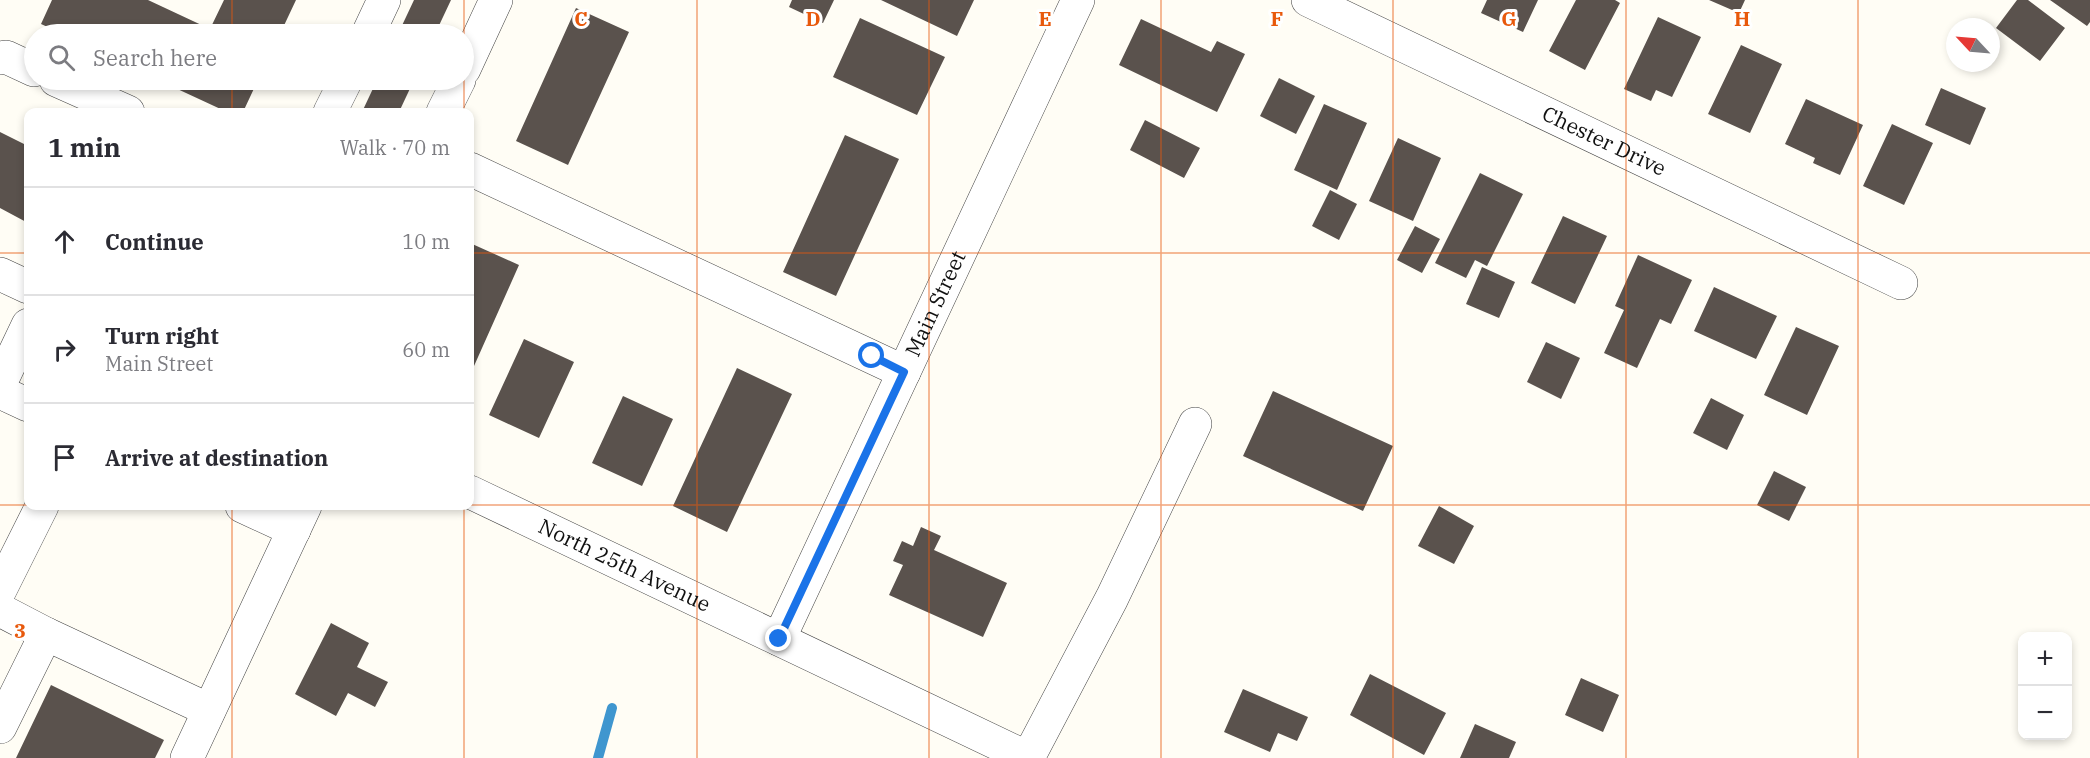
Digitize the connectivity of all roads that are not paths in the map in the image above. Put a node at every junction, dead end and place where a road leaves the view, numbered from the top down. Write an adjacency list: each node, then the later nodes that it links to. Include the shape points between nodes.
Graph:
1 (384, 0): 5 (street)
2 (496, 0): 6 (street)
3 (1078, 0): 20 (street, Main Street)
4 (1308, 0): 17 (street, Chester Drive)
5 (373, 24)
6 (474, 47)
7 (0, 58): 8 (street)
8 (24, 65)
9 (78, 90): 12 (street)
10 (341, 90): 13 (street)
11 (454, 90): 14 (street)
12 (119, 108)
13 (332, 108)
14 (445, 108)
15 (474, 171): 20 (street)
16 (0, 274): 18 (street)
17 (1901, 283)
18 (24, 285)
19 (24, 333): 21 (street)
20 (904, 372): 32 (street, Main Street)
21 (0, 384)
22 (0, 392): 23 (street)
23 (24, 403)
24 (1195, 424): 36 (street, via 1112,598)
25 (474, 494): 32 (street, North 25th Avenue)
26 (40, 510): 29 (street)
27 (261, 510): 28 (street)
28 (299, 518): 33 (street)
29 (0, 590)
30 (0, 610): 31 (street)
31 (46, 634): 33 (street); 34 (street)
32 (779, 639): 36 (street, North 25th Avenue)
33 (209, 710): 35 (street)
34 (0, 727)
35 (187, 758)
36 (1028, 758)

